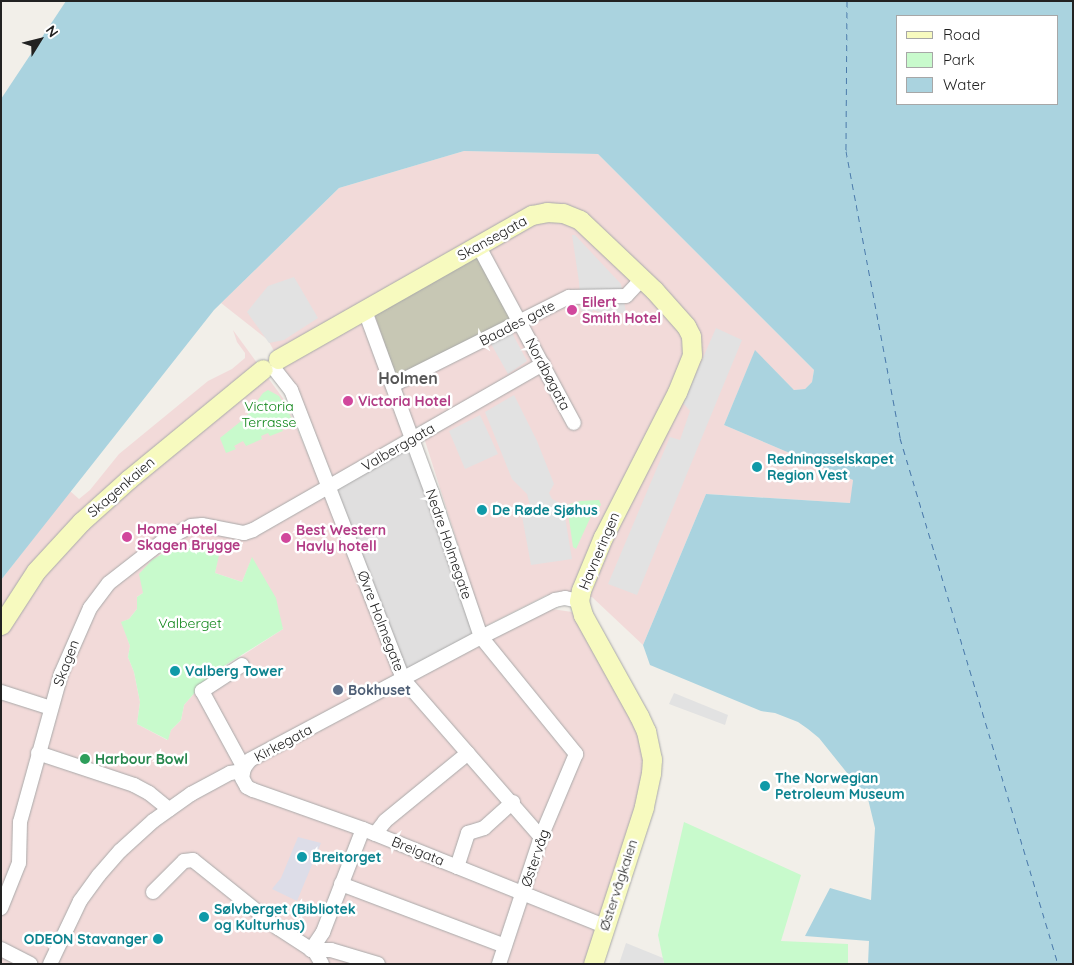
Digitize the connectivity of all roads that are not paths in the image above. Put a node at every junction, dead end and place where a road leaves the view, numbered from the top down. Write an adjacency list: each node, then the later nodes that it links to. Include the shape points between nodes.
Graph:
1 (478, 245): 2 (street, Skansegata, via 532,215 555,212 580,220); 3 (street, Skansegata); 4 (street, Nordbøgata)
2 (642, 279): 4 (street, Baades gate, via 626,296 569,297); 5 (street, Skansegata)
3 (365, 311): 7 (street, Skansegata); 8 (street, Nedre Holmegate)
4 (520, 321): 6 (street, Nordbøgata); 8 (street, Baades gate)
5 (686, 326): 13 (street, Havneringen, via 691,336 692,355 677,392 603,538)
6 (543, 364): 9 (street, Nordbøgata); 10 (street, Valberggata)
7 (272, 366): 11 (street, Øvre Holmegate, via 291,390); 14 (street, Skagenkaien, via 124,484 64,538 36,571)
8 (393, 385): 10 (street, Nedre Holmegate)
9 (574, 423)
10 (413, 439): 11 (street, Valberggata); 15 (street, Nedre Holmegate)
11 (329, 487): 12 (street, Valberggata); 17 (street, Øvre Holmegate)
12 (253, 530): 19 (street, Skagen, via 244,533 191,526 164,540 109,582 78,631)
13 (579, 600): 15 (street, Kirkegata, via 554,600); 25 (street, Havneringen, via 598,646 646,731 652,773)
14 (1, 625)
15 (481, 637): 17 (street, Kirkegata); 22 (street, Nedre Holmegate)
16 (242, 665): 23 (street, via 202,690)
17 (403, 679): 20 (street, Øvre Holmegate); 23 (street, Kirkegata, via 250,760)
18 (1, 692): 19 (street)
19 (51, 708): 21 (street, Skagen)
20 (468, 752): 24 (street, Øvre Holmegate); 27 (street)
21 (38, 753): 26 (street, via 134,785); 33 (street, Skagen, via 20,822 19,863)
22 (576, 754): 28 (street, Østervåg)
23 (243, 769): 26 (street, Kirkegata, via 216,780); 27 (street, Breigata, via 242,778 253,790)
24 (513, 802): 28 (street, Øvre Holmegate); 29 (street, via 484,828 468,833)
25 (644, 807): 34 (street, Østervågkaien)
26 (169, 809): 39 (street, Kirkegata, via 133,838 99,875 71,918)
27 (369, 831): 29 (street, Breigata); 30 (street)
28 (541, 837): 32 (street, Østervåg)
29 (457, 867): 32 (street, Breigata)
30 (341, 884): 35 (street); 37 (street, via 323,932)
31 (153, 892): 37 (street, via 184,861 193,860 278,928)
32 (522, 894): 34 (street, Breigata); 35 (street, Østervåg)
33 (1, 908)
34 (604, 926): 43 (street, Østervågkaien)
35 (505, 946): 42 (street, Østervåg)
36 (1, 949): 38 (street)
37 (311, 950): 40 (street); 41 (street, via 331,950)
38 (30, 964)
39 (50, 964)
40 (322, 964)
41 (378, 964)
42 (499, 964)
43 (593, 964)

